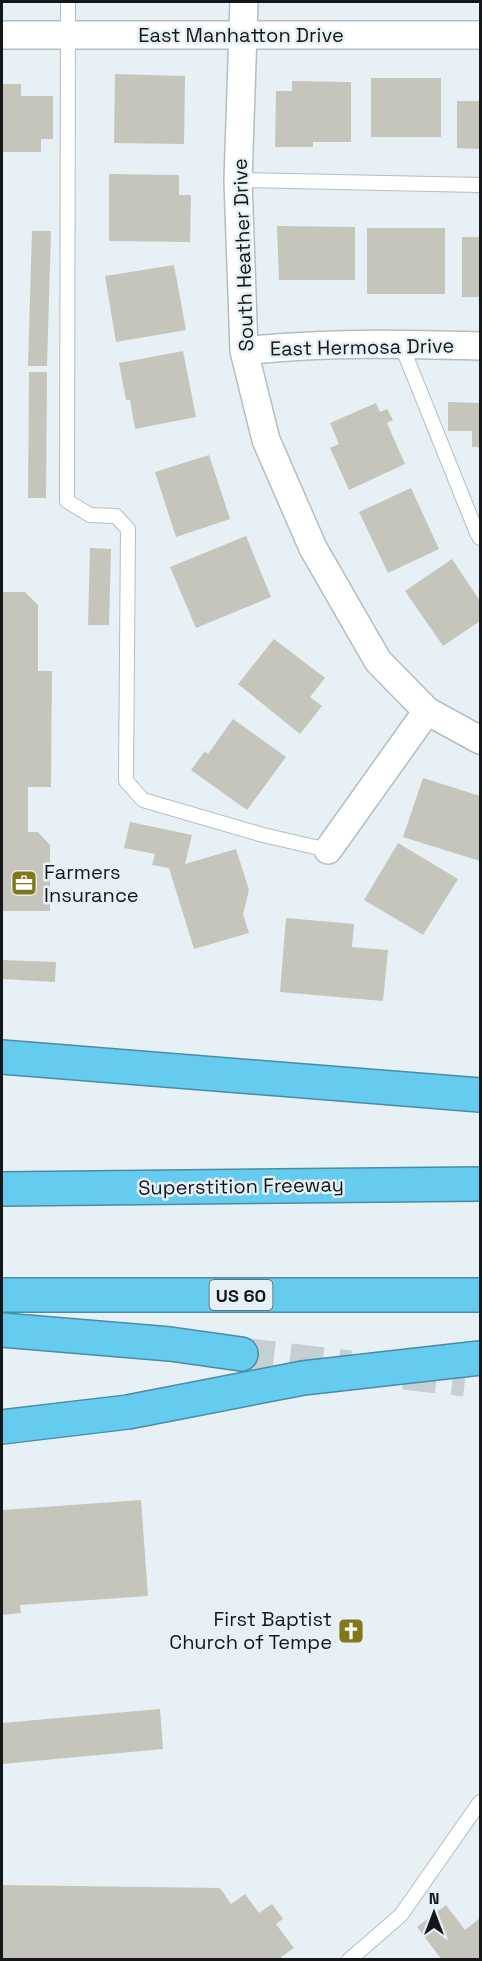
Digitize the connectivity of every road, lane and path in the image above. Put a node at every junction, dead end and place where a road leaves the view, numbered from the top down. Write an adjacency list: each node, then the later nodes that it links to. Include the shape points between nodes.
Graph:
1 (68, 2): 5 (lane)
2 (244, 2): 3 (street, South Heather Drive)
3 (243, 34): 5 (street, East Manhatton Drive); 6 (street, East Manhatton Drive); 7 (street, South Heather Drive)
4 (2, 35): 5 (street, East Manhatton Drive)
5 (68, 35): 15 (lane, via 68,501 90,515 116,516 128,529 126,781 143,800)
6 (480, 35)
7 (238, 180): 8 (lane); 11 (street, South Heather Drive)
8 (480, 185)
9 (401, 344): 10 (street, East Hermosa Drive); 11 (street, East Hermosa Drive, via 283,346); 12 (lane)
10 (480, 346)
11 (244, 351): 13 (street, South Heather Drive, via 267,440 313,548 378,661)
12 (480, 537)
13 (427, 711): 14 (street, South Heather Drive); 15 (street)
14 (480, 740)
15 (328, 850)
16 (2, 1057): 17 (highway)
17 (480, 1095)
18 (480, 1179): 19 (highway)
19 (430, 1184): 20 (highway, Superstition Freeway); 21 (highway, Superstition Freeway)
20 (480, 1184)
21 (2, 1189)
22 (2, 1295): 23 (highway, US 60)
23 (480, 1295)
24 (2, 1329): 25 (highway)
25 (241, 1354)
26 (475, 1373): 27 (highway, via 303,1378 128,1412)
27 (2, 1427)
28 (480, 1802): 29 (lane, via 402,1915)
29 (349, 1959)

